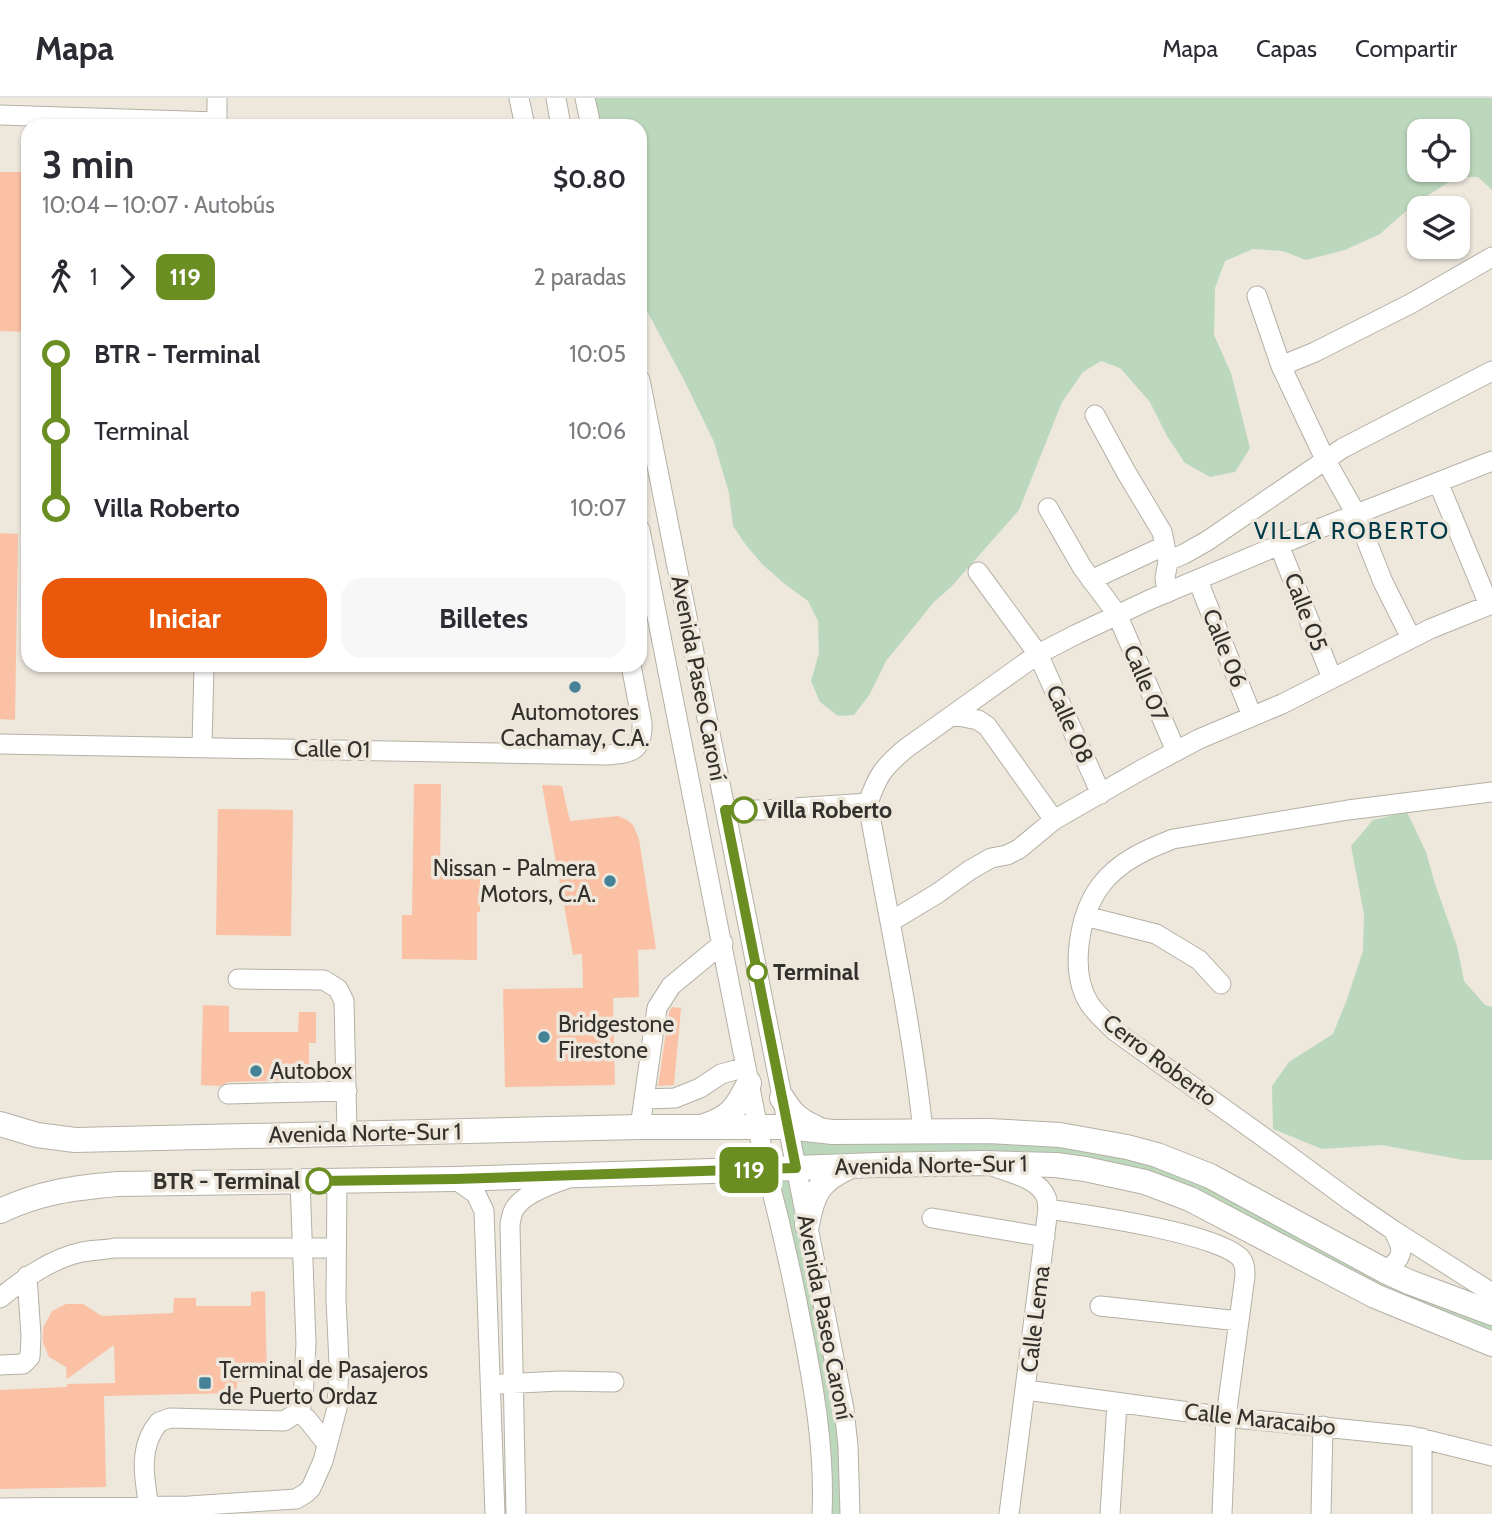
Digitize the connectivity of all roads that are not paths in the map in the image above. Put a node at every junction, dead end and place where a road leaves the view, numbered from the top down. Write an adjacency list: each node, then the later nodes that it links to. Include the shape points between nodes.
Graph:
1 (217, 98): 7 (street)
2 (519, 98): 8 (street)
3 (556, 98): 9 (street)
4 (585, 98): 10 (street)
5 (0, 115): 6 (street)
6 (96, 119)
7 (217, 119)
8 (524, 119)
9 (560, 119)
10 (590, 119)
11 (1492, 257): 13 (street, via 1400,309)
12 (1257, 296): 13 (street)
13 (1281, 366): 17 (street)
14 (1492, 371): 17 (street)
15 (647, 415): 44 (street, Avenida Paseo Caroní)
16 (1095, 415): 23 (street, via 1162,532)
17 (1325, 459): 21 (street); 23 (street, via 1207,541 1184,554)
18 (1492, 461): 19 (street)
19 (1438, 482): 21 (street); 29 (street)
20 (1048, 508): 26 (street, Calle 07)
21 (1356, 514): 22 (street); 31 (street)
22 (1279, 545): 27 (street); 35 (street, Calle 05)
23 (1166, 553): 26 (street); 28 (street)
24 (647, 567): 48 (street, Avenida Paseo Caroní)
25 (978, 572): 32 (street, Calle 08)
26 (1091, 580): 30 (street, Calle 07)
27 (1198, 581): 28 (street); 37 (street, Calle 06)
28 (1167, 593): 30 (street)
29 (1490, 605): 31 (street)
30 (1117, 614): 32 (street); 40 (street, Calle 07)
31 (1411, 638): 35 (street)
32 (1038, 653): 36 (street); 42 (street, Calle 08)
33 (204, 672): 39 (street)
34 (632, 672): 39 (street, Calle 01, via 642,738 625,754)
35 (1332, 678): 37 (street)
36 (953, 715): 43 (street, via 887,766); 45 (street, via 987,726)
37 (1252, 716): 40 (street)
38 (0, 744): 39 (street, Calle 01)
39 (202, 747)
40 (1176, 751): 42 (street)
41 (1492, 792): 46 (street, Cerro Roberto, via 1173,839 1117,869 1101,884)
42 (1101, 794): 45 (street)
43 (868, 803): 44 (street); 47 (street)
44 (725, 810): 54 (street, Avenida Paseo Caroní)
45 (1054, 820): 47 (street, via 1019,849 991,858)
46 (1085, 916): 50 (street, via 1156,934 1199,960); 76 (street, Cerro Roberto, via 1079,972 1089,1003 1101,1017)
47 (890, 922): 62 (street)
48 (723, 943): 51 (street, Avenida Paseo Caroní); 55 (street, via 671,986 657,1008)
49 (238, 979): 52 (street, via 324,980 338,989 344,1000)
50 (1221, 984)
51 (748, 1075): 55 (street, via 721,1074 675,1098); 58 (main road, via 729,1115); 59 (street, Avenida Paseo Caroní)
52 (347, 1091): 53 (street); 63 (street)
53 (228, 1094)
54 (782, 1098): 60 (street, Avenida Paseo Caroní); 61 (main road, via 799,1120)
55 (645, 1099): 57 (street)
56 (0, 1124): 63 (main road, Avenida Norte-Sur 1, via 75,1140)
57 (640, 1127): 58 (main road, Avenida Norte-Sur 1); 63 (main road, Avenida Norte-Sur 1)
58 (701, 1127): 59 (main road, Avenida Norte-Sur 1)
59 (758, 1127): 60 (main road, Avenida Norte-Sur 1); 67 (street, Avenida Paseo Caroní)
60 (788, 1127): 61 (main road, Avenida Norte-Sur 1); 66 (street, Avenida Paseo Caroní)
61 (834, 1132): 62 (main road, Avenida Norte-Sur 1)
62 (923, 1132): 80 (main road, Avenida Norte-Sur 1, via 1060,1135 1157,1156 1238,1190)
63 (347, 1133)
64 (982, 1163): 65 (main road, Avenida Norte-Sur 1); 72 (street, via 1036,1185 1046,1196); 87 (main road, Avenida Norte-Sur 1, via 1056,1165 1167,1189 1375,1296)
65 (852, 1166): 66 (main road, Avenida Norte-Sur 1); 75 (main road, via 831,1175 819,1188)
66 (796, 1168): 67 (main road, Avenida Norte-Sur 1); 75 (street, Avenida Paseo Caroní)
67 (766, 1169): 68 (main road, Avenida Norte-Sur 1); 104 (street, Avenida Paseo Caroní, via 810,1365)
68 (578, 1174): 69 (main road, Avenida Norte-Sur 1); 90 (street, via 551,1184 514,1209 510,1224)
69 (455, 1179): 71 (main road, Avenida Norte-Sur 1); 91 (street, via 476,1194 484,1211)
70 (300, 1181): 71 (main road, Avenida Norte-Sur 1); 73 (main road, Avenida Norte-Sur 1, via 62,1189); 78 (street)
71 (337, 1181): 79 (street)
72 (1048, 1209): 77 (street, Calle Lema); 86 (street, via 1146,1225 1230,1250 1245,1266)
73 (0, 1211)
74 (932, 1218): 77 (street)
75 (807, 1225): 105 (street, Avenida Paseo Caroní, via 844,1409)
76 (1393, 1230): 80 (street, via 1401,1254); 82 (street, Cerro Roberto)
77 (1045, 1237): 92 (street, Calle Lema)
78 (302, 1248): 79 (street); 81 (street, via 115,1248 56,1260); 94 (street, via 306,1343 303,1400)
79 (336, 1248): 98 (street, via 337,1408)
80 (1385, 1271): 85 (main road, Avenida Norte-Sur 1)
81 (27, 1276): 83 (street); 88 (street, via 30,1357 23,1364)
82 (1492, 1293)
83 (0, 1298)
84 (1100, 1306): 86 (street)
85 (1492, 1313)
86 (1239, 1321): 95 (street)
87 (1492, 1344)
88 (0, 1365)
89 (614, 1382): 90 (street)
90 (513, 1384): 91 (street); 103 (street)
91 (490, 1385): 102 (street)
92 (1026, 1390): 93 (street, Calle Maracaibo); 106 (street, Calle Lema)
93 (1117, 1403): 95 (street, Calle Maracaibo); 107 (street)
94 (298, 1412): 98 (street); 100 (street, via 284,1421 170,1418 159,1422 147,1442 143,1461)
95 (1226, 1417): 96 (street, Calle Maracaibo); 108 (street)
96 (1323, 1426): 97 (street, Calle Maracaibo); 109 (street)
97 (1422, 1438): 99 (street, Calle Maracaibo); 110 (street)
98 (327, 1444): 100 (street, via 311,1488 296,1499)
99 (1492, 1455)
100 (149, 1507): 101 (street)
101 (0, 1508)
102 (495, 1514)
103 (516, 1514)
104 (822, 1514)
105 (850, 1514)
106 (1009, 1514)
107 (1110, 1514)
108 (1222, 1514)
109 (1321, 1514)
110 (1422, 1514)

